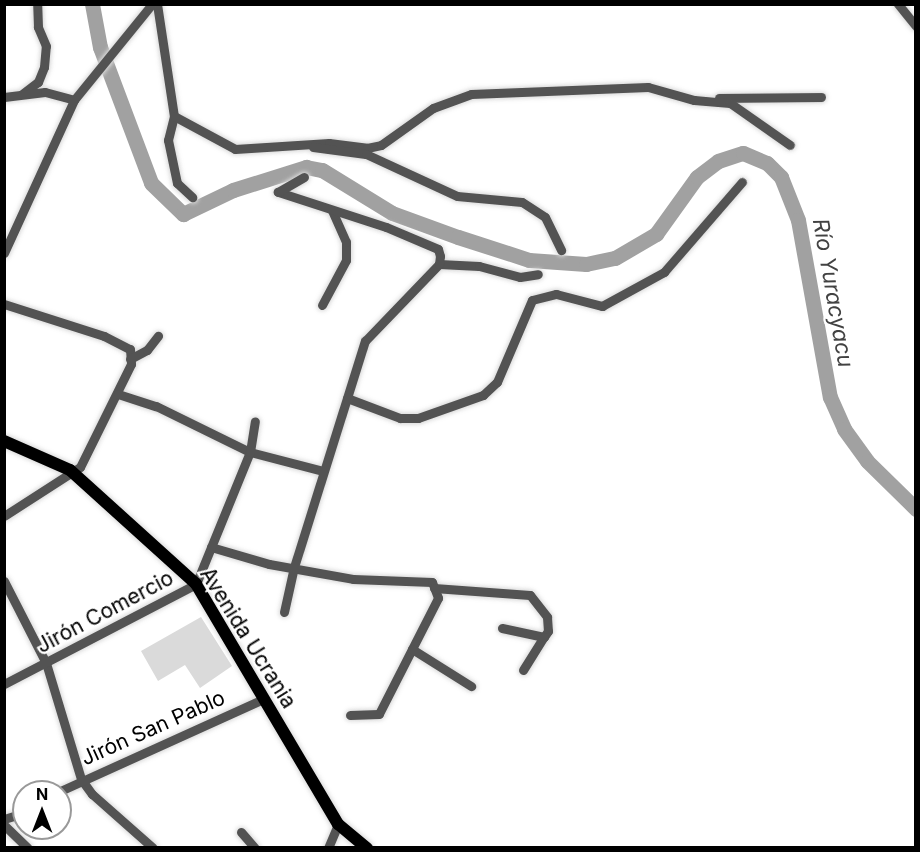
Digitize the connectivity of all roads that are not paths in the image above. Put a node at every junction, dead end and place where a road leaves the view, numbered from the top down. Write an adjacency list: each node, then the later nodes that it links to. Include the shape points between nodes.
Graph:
1 (37, 4): 6 (street, via 38,27 46,46 44,67 38,82)
2 (152, 4): 10 (street)
3 (157, 4): 11 (street)
4 (898, 4): 5 (street)
5 (915, 26)
6 (22, 94): 7 (street); 10 (street, via 45,92)
7 (4, 97)
8 (821, 97): 9 (street)
9 (713, 99): 12 (street, via 694,100 648,87 471,94 433,108 381,145); 13 (street, via 730,103)
10 (74, 100): 19 (street)
11 (174, 116): 12 (street, via 236,149); 16 (street, via 168,140 177,183)
12 (309, 143): 18 (street, via 343,154 366,154 457,196 522,201 544,217)
13 (789, 145)
14 (304, 177): 17 (street, via 278,192)
15 (742, 182): 27 (street, via 664,272 602,306 556,294 532,300 497,382 483,395 418,418 400,418)
16 (192, 197)
17 (332, 210): 20 (street, via 354,214 438,249); 23 (street, via 346,242 346,260)
18 (561, 250)
19 (4, 252)
20 (439, 264): 21 (street, via 479,266 520,277); 27 (street, via 365,341)
21 (538, 274)
22 (4, 304): 25 (street, via 104,336 130,349)
23 (322, 305)
24 (158, 336): 25 (street, via 147,350)
25 (130, 359): 26 (street)
26 (118, 394): 30 (street, via 156,406); 31 (street, via 87,458)
27 (346, 398): 32 (street)
28 (255, 421): 30 (street, Jirón Comercio)
29 (4, 441): 31 (main road, Avenida Ucrania)
30 (250, 452): 32 (street); 34 (street, Jirón Comercio)
31 (70, 470): 33 (street, via 30,504); 37 (main road, Avenida Ucrania)
32 (323, 471): 35 (street)
33 (4, 516)
34 (211, 547): 35 (street); 37 (street, Jirón Comercio)
35 (294, 567): 38 (street, via 353,579); 39 (street)
36 (4, 581): 43 (street)
37 (196, 584): 43 (street, Jirón Comercio); 47 (main road, Avenida Ucrania)
38 (433, 585): 41 (street, via 530,595 547,618); 42 (street, via 438,598)
39 (284, 612)
40 (502, 628): 41 (street)
41 (544, 637): 44 (street)
42 (412, 649): 46 (street); 48 (street, via 379,714)
43 (45, 663): 45 (street, Jirón Comercio); 49 (street)
44 (523, 670)
45 (4, 684)
46 (471, 686)
47 (264, 699): 49 (street, Jirón San Pablo); 51 (main road, Avenida Ucrania)
48 (350, 715)
49 (81, 779): 50 (street, Jirón San Pablo); 55 (street, via 92,794)
50 (72, 784)
51 (338, 824): 57 (street); 58 (main road, Avenida Ucrania)
52 (4, 825): 54 (street)
53 (241, 832): 56 (street)
54 (28, 848)
55 (153, 848)
56 (255, 848)
57 (328, 848)
58 (367, 848)

